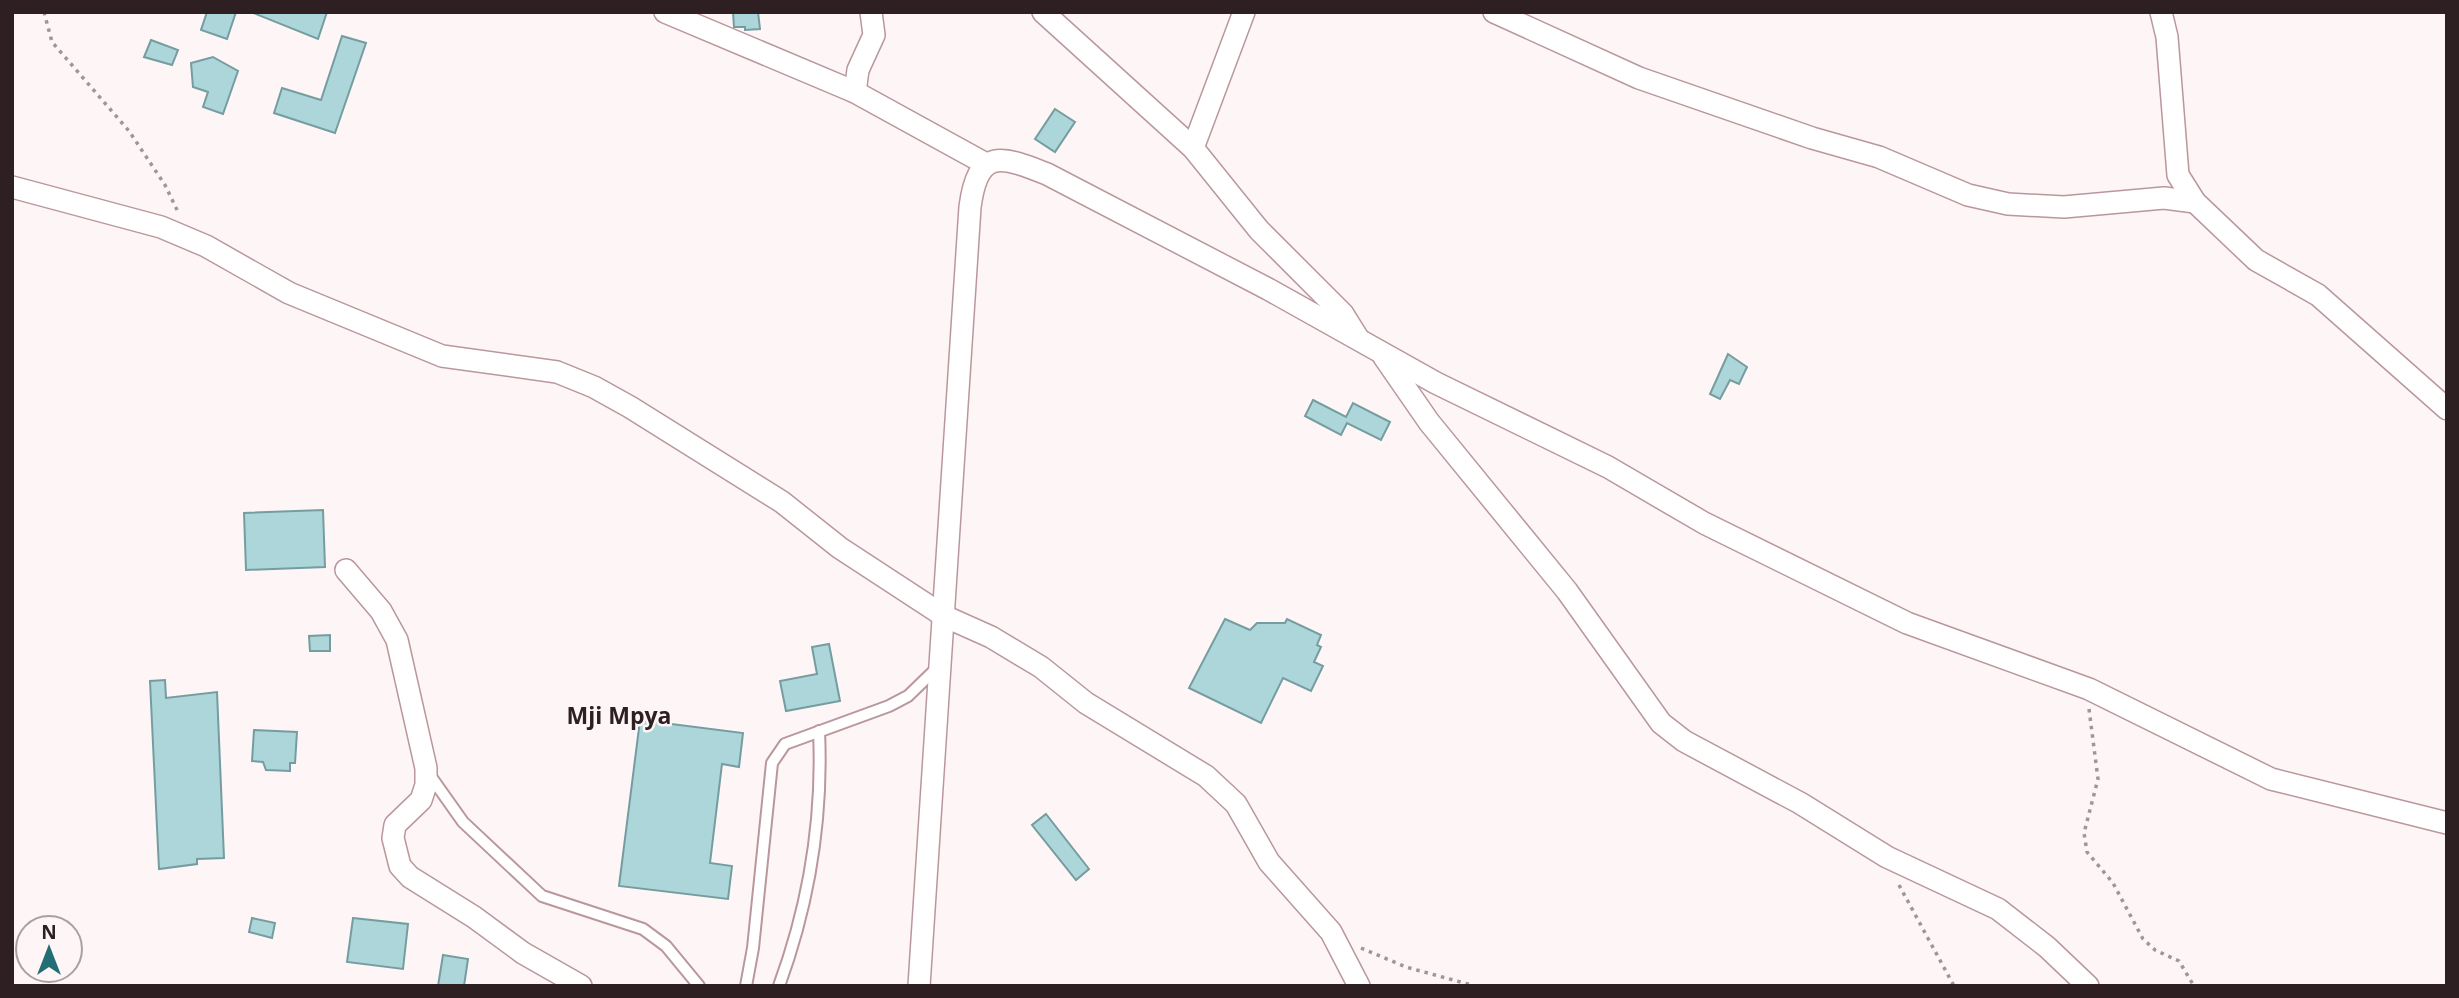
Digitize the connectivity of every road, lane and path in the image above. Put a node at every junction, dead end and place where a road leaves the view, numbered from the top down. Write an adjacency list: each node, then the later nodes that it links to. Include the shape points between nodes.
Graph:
1 (44, 12): 13 (path, via 52,42 129,131 173,198)
2 (665, 12): 8 (street)
3 (871, 12): 8 (street, via 874,35 858,70)
4 (1043, 12): 9 (street)
5 (1244, 12): 9 (street)
6 (1494, 12): 12 (street, via 1639,78 1879,158 1968,195 2008,204 2064,207 2164,198)
7 (2161, 12): 12 (street, via 2178,175)
8 (855, 92): 10 (street)
9 (1193, 148): 14 (street, via 1259,230 1343,314)
10 (986, 164): 14 (street, via 1014,161 1047,174); 18 (street, via 977,173 970,206)
11 (12, 187): 13 (street, via 161,227)
12 (2196, 202): 16 (street, via 2256,260 2318,295)
13 (194, 241): 18 (street, via 289,293 442,356 557,372 594,387 782,502 840,548)
14 (1359, 340): 15 (street)
15 (1381, 352): 20 (street, via 1608,467 1704,523 1907,622); 24 (street, via 1429,422 1567,591 1661,723 1684,741 1790,797)
16 (2447, 409)
17 (346, 570): 22 (street, via 381,611 397,640)
18 (944, 616): 19 (street); 25 (street, via 1041,667 1086,703 1206,776 1236,804 1269,862)
19 (939, 667): 21 (lane, via 908,696); 30 (street)
20 (2089, 689): 23 (street, via 2271,779); 35 (path, via 2098,779 2084,833 2087,852 2113,883 2143,939 2179,961)
21 (819, 731): 28 (lane, via 785,744 772,763); 29 (lane, via 821,773 808,889)
22 (426, 768): 26 (street, via 421,800 395,825 393,838 400,866 523,953); 27 (lane, via 463,822 542,896 643,929 666,946)
23 (2447, 823)
24 (1887, 857): 33 (path); 34 (street, via 1998,909)
25 (1331, 932): 31 (street); 32 (path, via 1406,967)
26 (580, 986)
27 (699, 986)
28 (746, 986)
29 (779, 986)
30 (919, 986)
31 (1359, 986)
32 (1475, 986)
33 (1954, 986)
34 (2088, 986)
35 (2194, 986)

